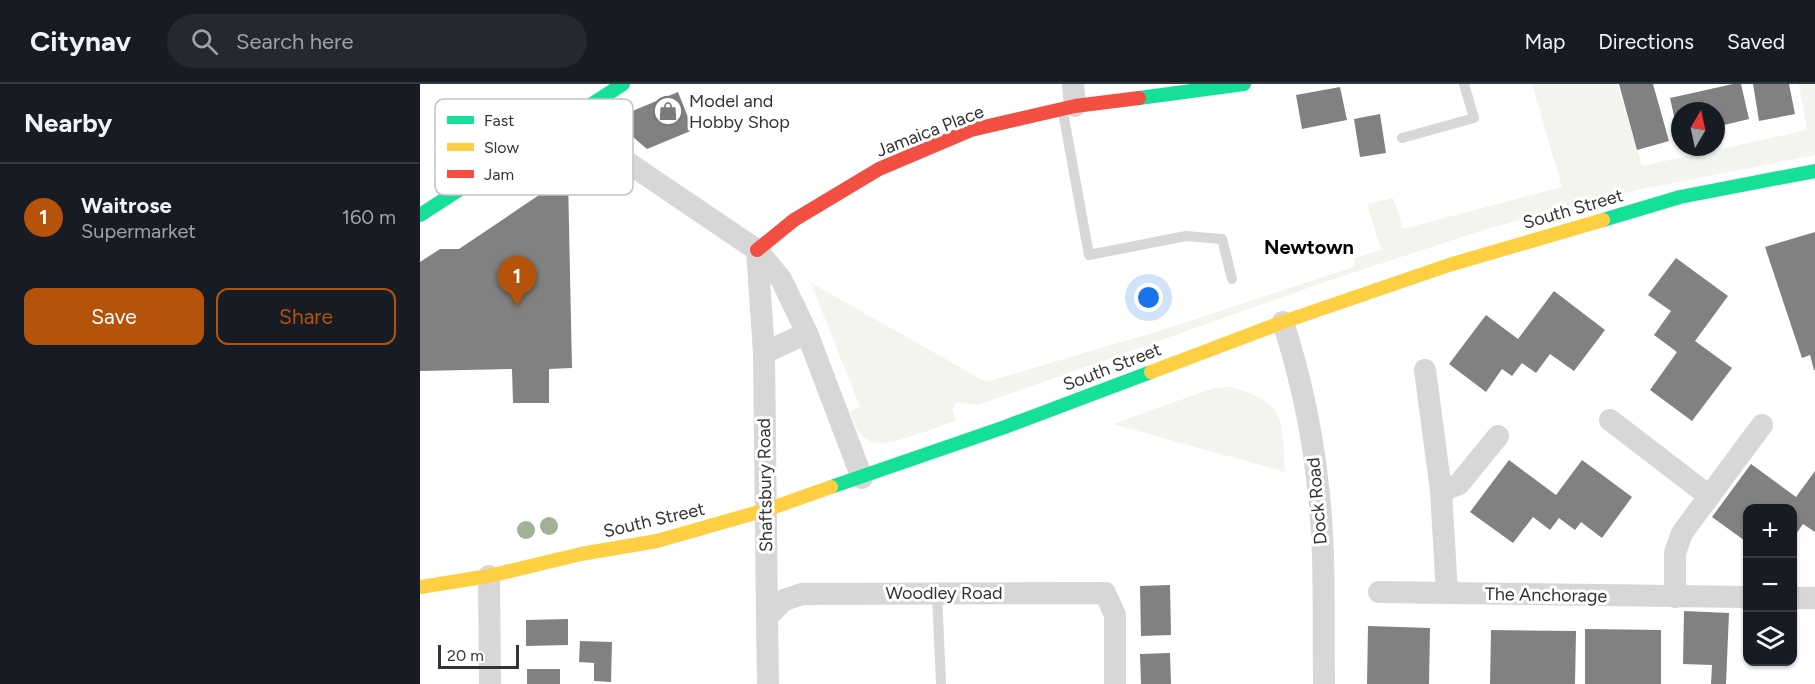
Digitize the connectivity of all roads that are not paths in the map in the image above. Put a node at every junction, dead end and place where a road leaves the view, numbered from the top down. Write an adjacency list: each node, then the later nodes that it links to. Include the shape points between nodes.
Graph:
1 (623, 84): 4 (main road)
2 (1244, 84): 5 (main road, Jamaica Place)
3 (1464, 84): 6 (lane, via 1474,118)
4 (600, 99)
5 (1070, 100): 11 (main road, Jamaica Place, via 971,130 879,169 794,220); 12 (lane, via 1089,255 1186,236 1222,239)
6 (1402, 138)
7 (633, 165): 11 (street)
8 (1815, 171): 13 (main road, South Street, via 1680,197 1449,265)
9 (451, 195): 10 (main road)
10 (420, 215)
11 (757, 250): 14 (street, via 781,279); 15 (street, Shaftsbury Road)
12 (1232, 279)
13 (1283, 322): 20 (main road, South Street); 38 (street, Dock Road, via 1301,389 1317,477)
14 (807, 333): 15 (street); 20 (street)
15 (764, 353): 23 (street, Shaftsbury Road)
16 (1425, 370): 21 (street)
17 (1610, 420): 22 (street)
18 (1762, 425): 22 (street)
19 (1498, 436): 21 (street, via 1459,484)
20 (862, 478): 23 (main road, South Street)
21 (1441, 491): 28 (street)
22 (1709, 496): 29 (street, via 1676,545)
23 (766, 510): 24 (main road, South Street, via 657,541); 33 (street, Shaftsbury Road)
24 (489, 576): 25 (main road, South Street); 34 (street)
25 (420, 586)
26 (1379, 592): 28 (street, The Anchorage)
27 (937, 593): 33 (street, Woodley Road, via 802,594 784,600); 36 (lane); 37 (street, Woodley Road, via 1105,593 1115,615)
28 (1448, 593): 29 (street, The Anchorage)
29 (1675, 597): 30 (street, The Anchorage)
30 (1743, 597)
31 (1797, 598): 32 (street)
32 (1815, 598)
33 (767, 617): 35 (street, Shaftsbury Road)
34 (490, 684)
35 (768, 684)
36 (941, 684)
37 (1115, 684)
38 (1324, 684)

